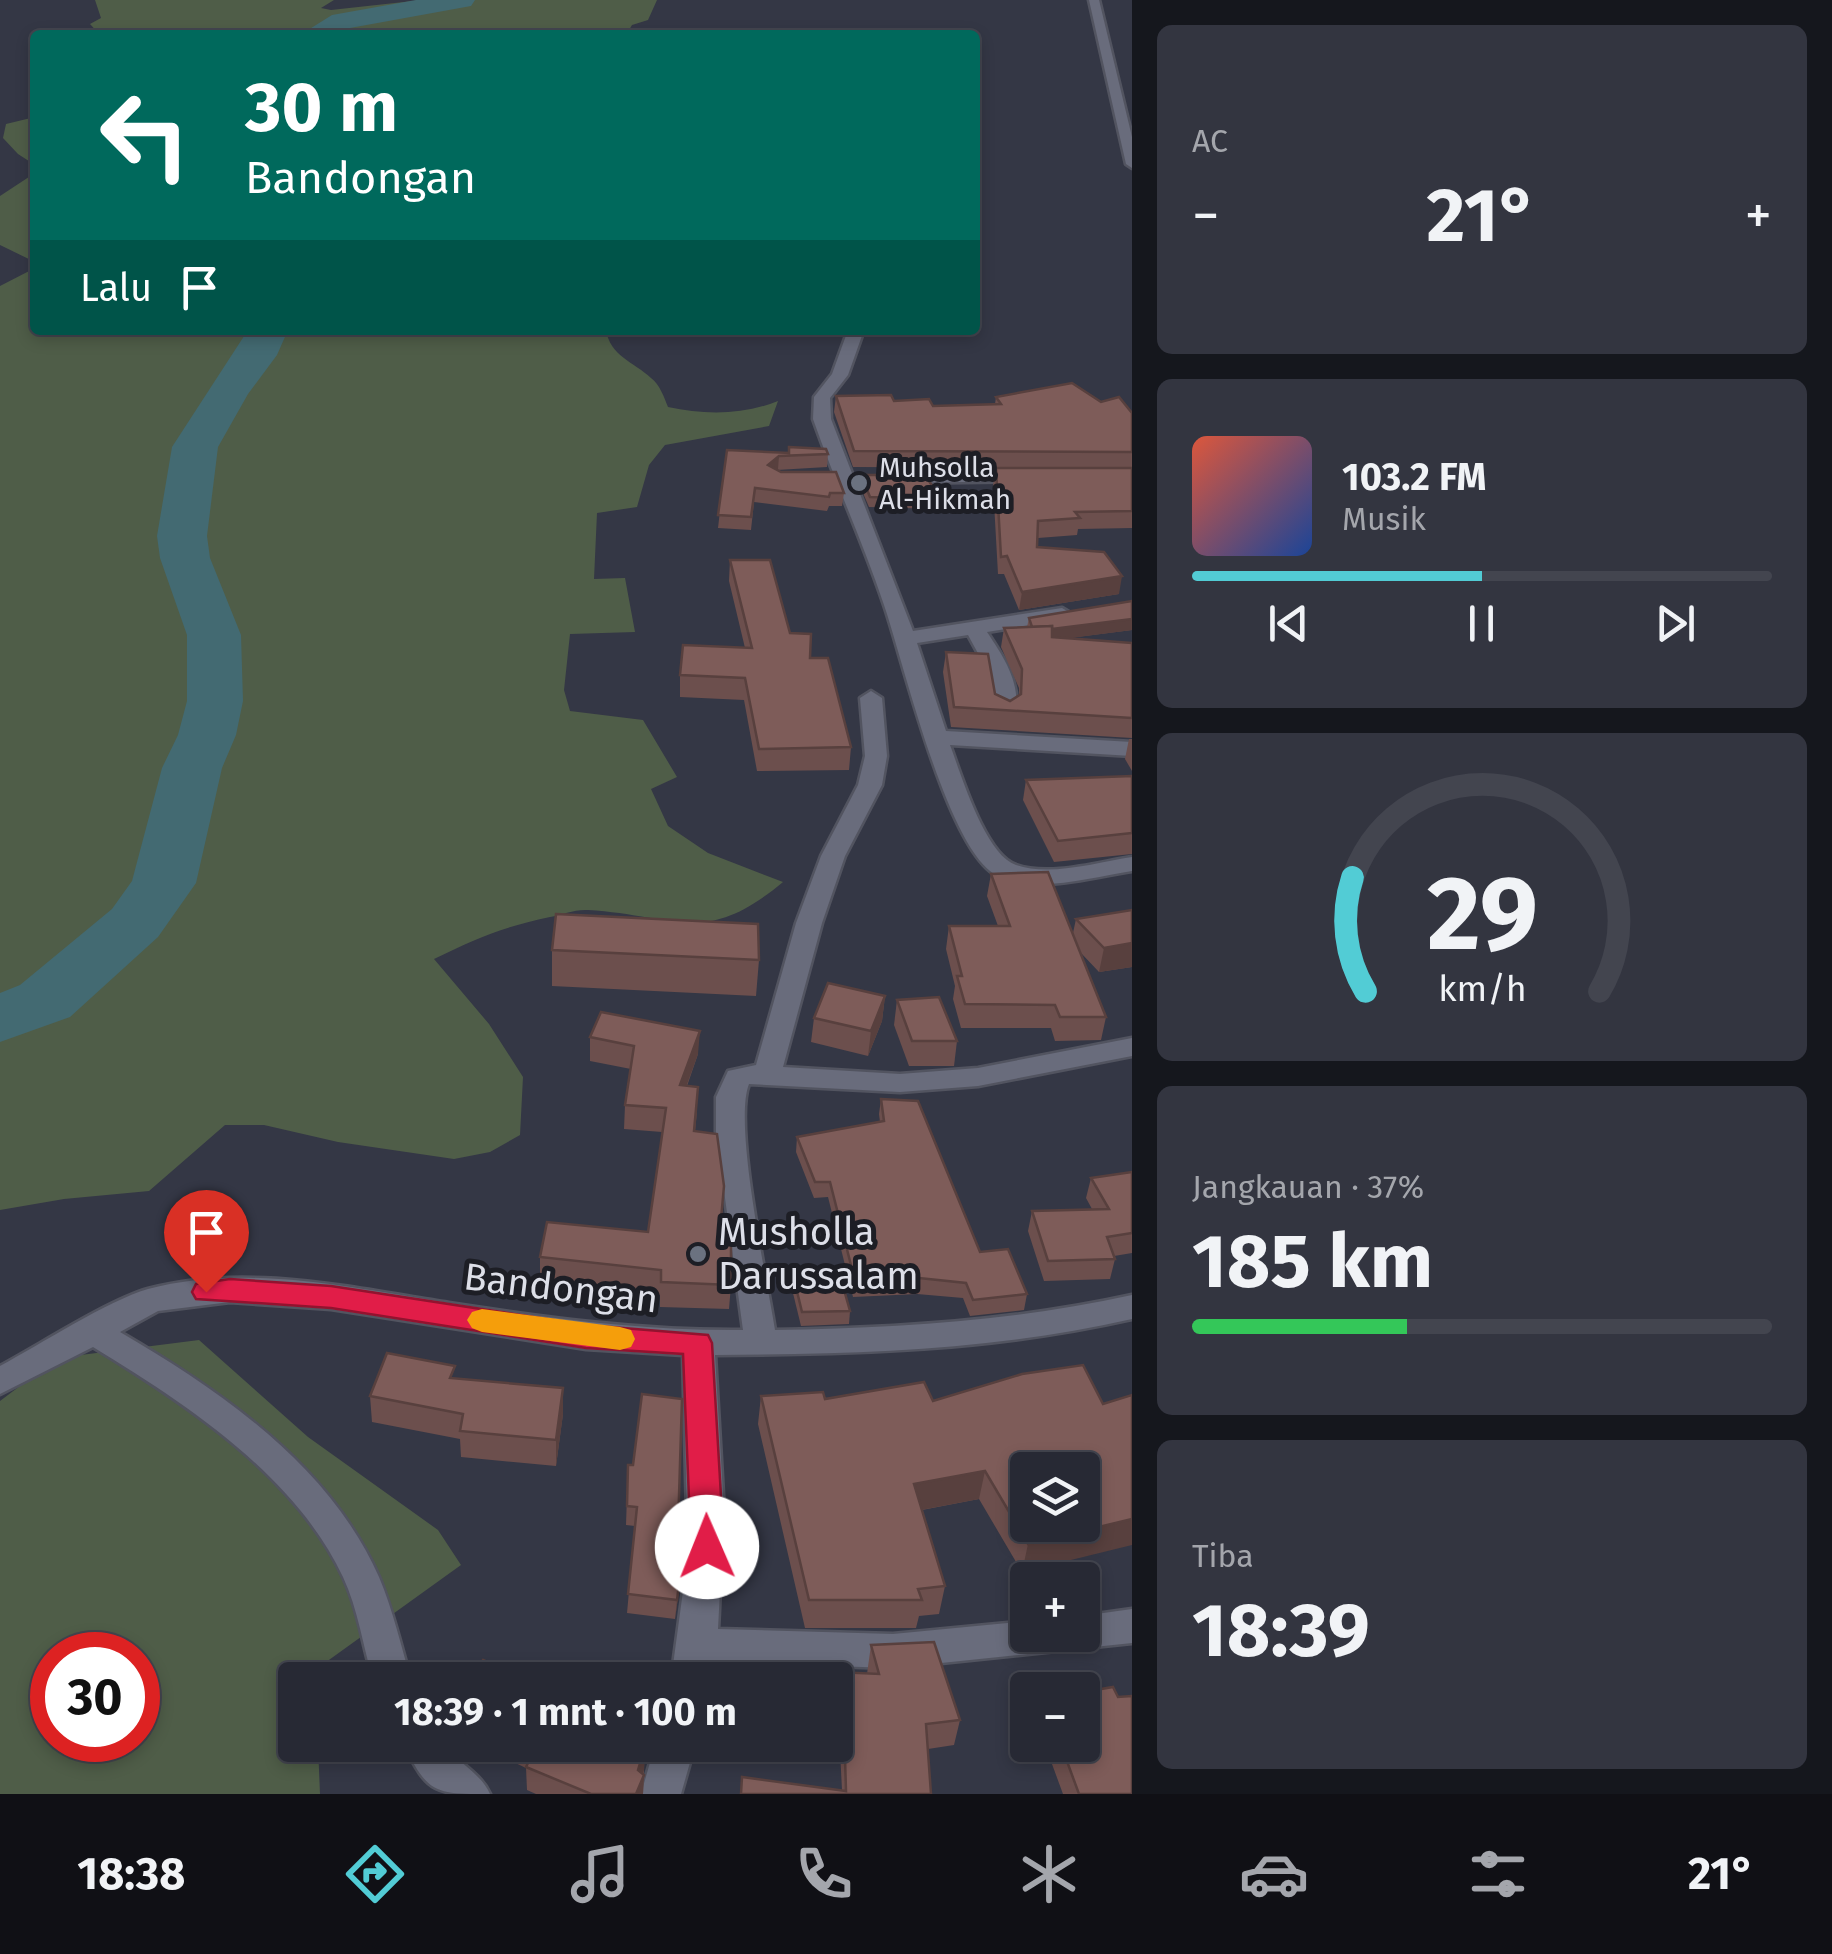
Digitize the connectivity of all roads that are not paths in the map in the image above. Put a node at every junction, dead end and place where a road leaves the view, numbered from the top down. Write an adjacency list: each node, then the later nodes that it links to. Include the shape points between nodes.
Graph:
1 (1094, 0): 2 (street)
2 (1132, 164)
3 (854, 335): 5 (street, via 820,404)
4 (1055, 476): 5 (street)
5 (838, 478): 8 (street)
6 (1076, 612): 7 (street)
7 (974, 628): 8 (street); 10 (street, via 998,673)
8 (905, 639): 11 (street)
9 (871, 698): 15 (street, via 876,756 870,784 809,923)
10 (1005, 711)
11 (934, 736): 12 (street); 13 (street, via 978,836 1005,870 1047,874)
12 (1132, 749)
13 (1132, 864)
14 (1132, 1048): 15 (street, via 978,1078)
15 (767, 1076): 19 (street, via 738,1078 730,1097)
16 (1132, 1308): 19 (street, Bandongan, via 897,1342)
17 (93, 1331): 18 (street, Bandongan, via 150,1302 230,1290 331,1297 586,1336); 20 (street, Bandongan); 24 (street, via 239,1430 332,1524 357,1568)
18 (698, 1343): 19 (street, Bandongan); 25 (street, via 708,1580)
19 (761, 1344)
20 (0, 1381)
21 (1132, 1626): 22 (street)
22 (1100, 1630)
23 (1010, 1640): 25 (street)
24 (386, 1662)
25 (694, 1662)
26 (435, 1762): 28 (street)
27 (670, 1762): 29 (street)
28 (470, 1794)
29 (662, 1794)

